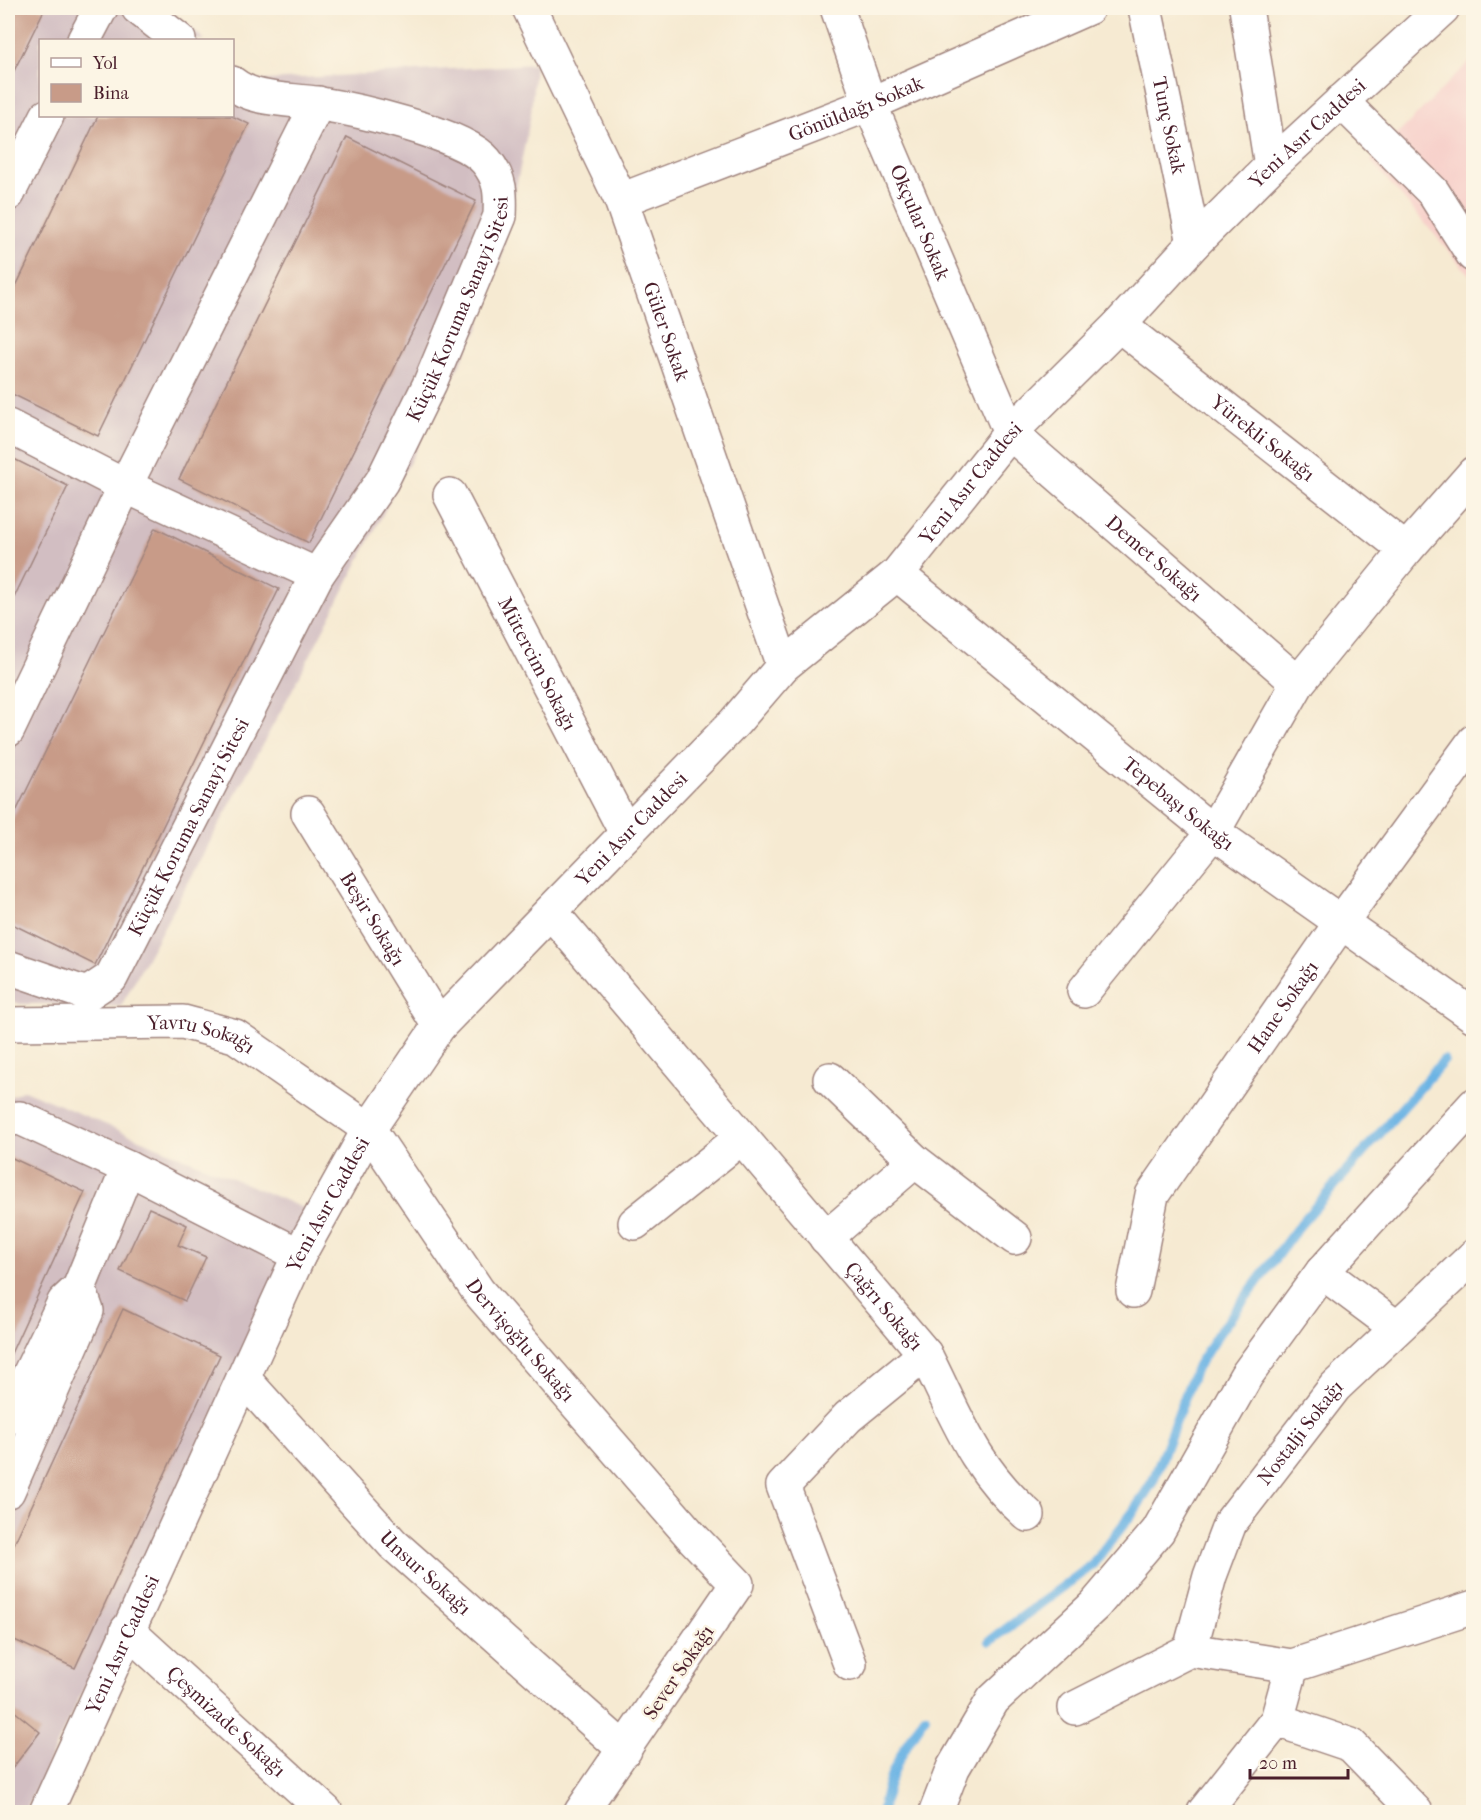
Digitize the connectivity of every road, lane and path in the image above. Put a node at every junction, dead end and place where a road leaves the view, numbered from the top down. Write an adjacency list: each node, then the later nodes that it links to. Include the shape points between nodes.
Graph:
1 (101, 8): 9 (street)
2 (138, 8): 10 (street)
3 (529, 8): 18 (street, Güler Sokak)
4 (837, 8): 14 (street, Okçular Sokak)
5 (1088, 8): 14 (street, Gönüldağı Sokak)
6 (1145, 8): 19 (street, Tunç Sokak)
7 (1246, 8): 16 (street)
8 (1429, 13): 12 (street, Yeni Asır Caddesi)
9 (85, 39)
10 (178, 39)
11 (234, 85): 13 (street, Küçük Koruma Sanayi Sitesi, via 245,93)
12 (1341, 101): 16 (street, Yeni Asır Caddesi); 20 (street, via 1433,192)
13 (318, 103): 25 (street); 29 (street, Küçük Koruma Sanayi Sitesi, via 439,132 485,159 501,188 500,216 430,383 382,481)
14 (870, 104): 18 (street, Gönüldağı Sokak); 23 (street, Okçular Sokak)
15 (46, 117): 17 (street)
16 (1271, 166): 19 (street, Yeni Asır Caddesi)
17 (8, 194)
18 (621, 200): 30 (street, Güler Sokak)
19 (1194, 243): 21 (street, Yeni Asır Caddesi)
20 (1473, 255)
21 (1119, 325): 23 (street, Yeni Asır Caddesi); 27 (street, Yürekli Sokağı)
22 (8, 426): 25 (street)
23 (1010, 433): 28 (street, Yeni Asır Caddesi); 31 (street, Demet Sokağı)
24 (1473, 473): 27 (street)
25 (125, 486): 29 (street); 32 (street)
26 (450, 495): 36 (street, Mütercim Sokağı)
27 (1406, 550): 31 (street)
28 (897, 574): 30 (street, Yeni Asır Caddesi); 35 (street, Tepebaşı Sokağı)
29 (317, 575): 39 (street, Küçük Koruma Sanayi Sitesi, via 111,978 87,994)
30 (783, 666): 36 (street, Yeni Asır Caddesi, via 735,722)
31 (1298, 683): 35 (street)
32 (8, 730)
33 (1473, 741): 38 (street, Hane Sokağı)
34 (308, 813): 43 (street, Beşir Sokağı)
35 (1213, 832): 38 (street, Tepebaşı Sokağı); 40 (street)
36 (626, 833): 37 (street, Yeni Asır Caddesi)
37 (551, 912): 43 (street, Yeni Asır Caddesi); 48 (street, Çağrı Sokağı)
38 (1342, 921): 41 (street, Tepebaşı Sokağı); 58 (street, Hane Sokağı, via 1152,1195)
39 (8, 967)
40 (1084, 991)
41 (1473, 1016)
42 (8, 1024): 47 (street, Yavru Sokağı, via 183,1022 235,1035)
43 (439, 1026): 47 (street, Yeni Asır Caddesi)
44 (830, 1079): 49 (street)
45 (1473, 1105): 56 (street)
46 (8, 1119): 50 (street, via 20,1118)
47 (369, 1129): 54 (street, Yeni Asır Caddesi); 65 (street, Dervişoğlu Sokağı, via 478,1291)
48 (741, 1138): 51 (street); 52 (street, Çağrı Sokağı)
49 (915, 1161): 52 (street); 53 (street)
50 (128, 1168): 54 (street); 57 (street)
51 (635, 1223)
52 (826, 1238): 60 (street, Çağrı Sokağı)
53 (1015, 1238)
54 (299, 1255): 61 (street, Yeni Asır Caddesi)
55 (1473, 1257): 59 (street, Nostalji Sokağı)
56 (1322, 1272): 59 (street); 77 (street, via 1246,1376 1158,1531 1095,1605 993,1700 953,1768)
57 (80, 1288): 62 (street, via 64,1302); 63 (street, via 87,1311)
58 (1133, 1291)
59 (1397, 1329): 68 (street, Nostalji Sokağı, via 1335,1387 1230,1523 1210,1576)
60 (925, 1354): 64 (street, via 975,1456 1006,1496); 69 (street, Çağrı Sokağı, via 848,1417 783,1486)
61 (243, 1378): 67 (street, Yeni Asır Caddesi); 73 (street, Unsur Sokağı, via 393,1544)
62 (10, 1407)
63 (8, 1491)
64 (1028, 1515)
65 (693, 1538): 73 (street, Sever Sokağı, via 737,1584)
66 (1473, 1607): 70 (street)
67 (127, 1630): 74 (street, Yeni Asır Caddesi); 75 (street, Çeşmizade Sokağı)
68 (1190, 1650): 70 (street); 71 (street)
69 (850, 1664)
70 (1292, 1666): 72 (street)
71 (1075, 1708)
72 (1277, 1720): 78 (street); 79 (street, via 1351,1745)
73 (625, 1750): 76 (street, Sever Sokağı)
74 (46, 1812)
75 (326, 1812)
76 (581, 1812)
77 (936, 1812)
78 (1204, 1812)
79 (1416, 1812)

